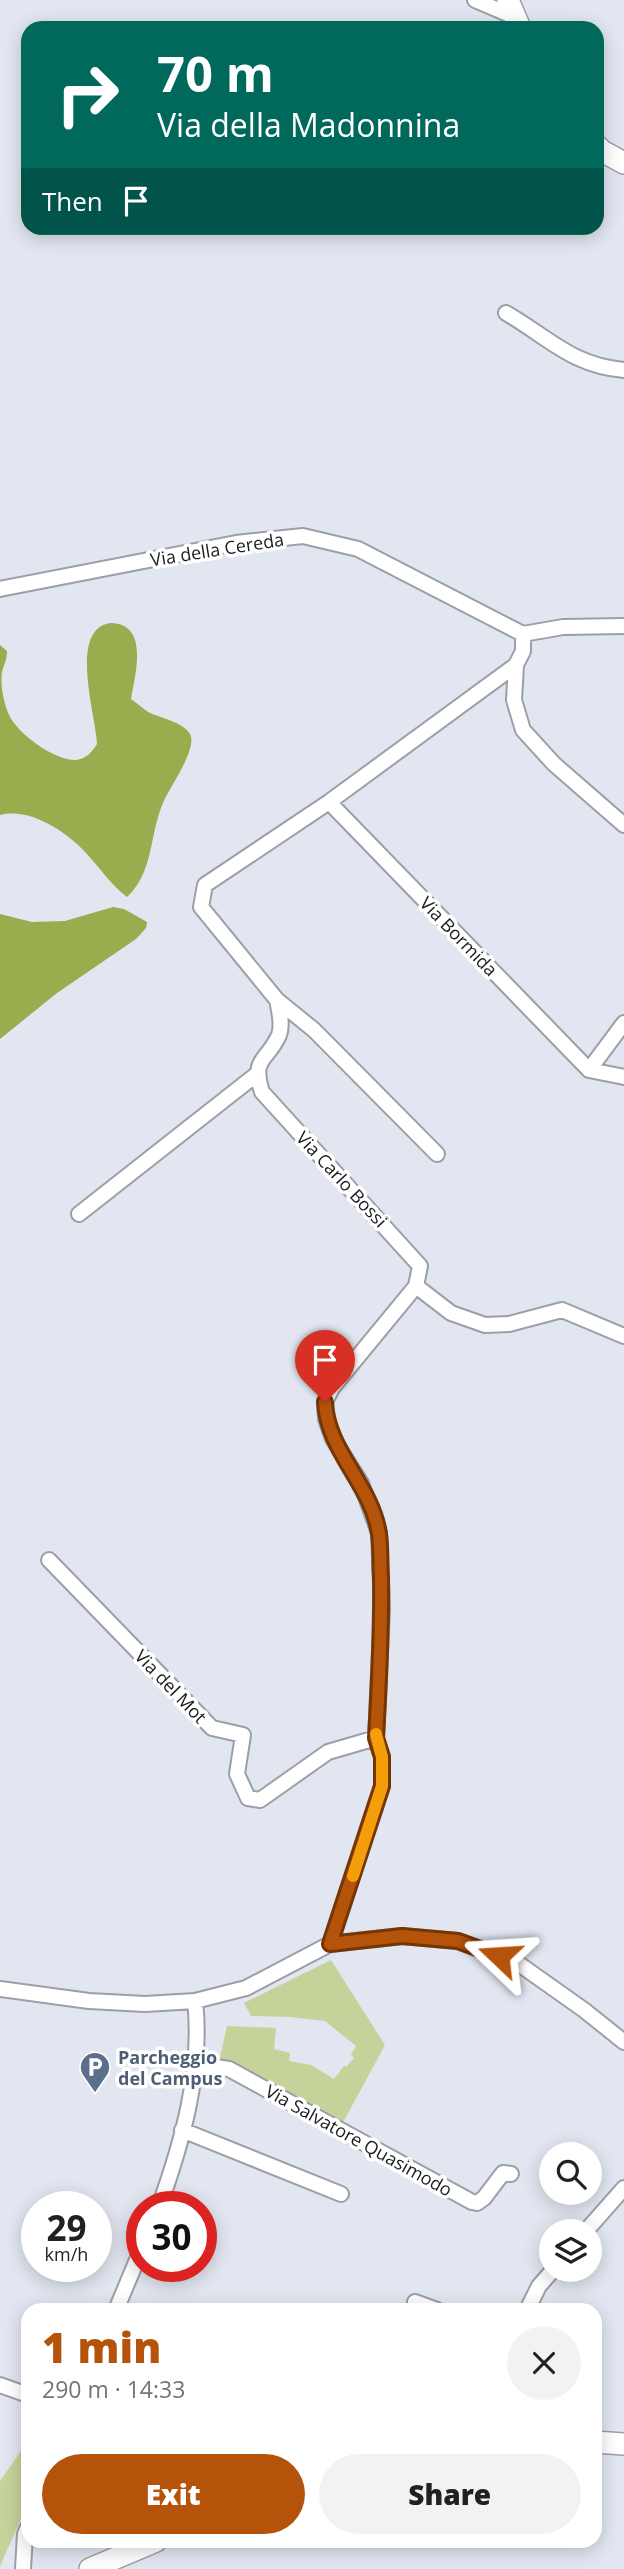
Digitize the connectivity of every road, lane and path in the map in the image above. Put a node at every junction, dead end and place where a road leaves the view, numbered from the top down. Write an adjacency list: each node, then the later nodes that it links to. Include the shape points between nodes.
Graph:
1 (475, 0): 2 (street)
2 (514, 15)
3 (604, 152): 4 (main road)
4 (624, 163)
5 (506, 313): 6 (street, via 561,350 599,368)
6 (624, 370)
7 (0, 589): 9 (street, Via della Cereda, via 236,543 303,536 358,549)
8 (624, 626): 9 (street, via 563,627)
9 (523, 634): 10 (street, via 523,651)
10 (516, 665): 11 (street); 12 (street, via 514,700 523,730 554,764)
11 (329, 802): 13 (street, via 205,885 201,907); 15 (street, Via Bormida)
12 (624, 825)
13 (276, 1000): 16 (street, via 280,1033); 18 (street, via 314,1030)
14 (624, 1023): 15 (street)
15 (589, 1070): 17 (street)
16 (257, 1074): 19 (street); 20 (street, Via Carlo Bossi, via 262,1092 420,1266)
17 (624, 1077)
18 (437, 1154)
19 (79, 1214)
20 (416, 1286): 21 (street, via 452,1313 485,1325 509,1324 562,1310); 23 (street, via 325,1402 333,1438 361,1483 379,1533 382,1609)
21 (624, 1336)
22 (49, 1560): 23 (street, Via del Mot, via 212,1728 243,1735 237,1774 248,1798 260,1800 328,1752)
23 (376, 1738): 24 (street, via 382,1757 382,1786)
24 (330, 1944): 26 (street, via 246,1988); 27 (street, via 402,1936 458,1941 519,1964)
25 (0, 1989): 26 (street, via 89,2001)
26 (195, 2001): 28 (street)
27 (624, 2042)
28 (195, 2064): 29 (street); 30 (street, Via Salvatore Quasimodo, via 229,2069 472,2202 484,2198 503,2174)
29 (182, 2130): 32 (street); 33 (street)
30 (512, 2174)
31 (624, 2188): 34 (street)
32 (165, 2191)
33 (341, 2193)
34 (597, 2219)
35 (128, 2282): 37 (street)
36 (542, 2282): 38 (street)
37 (119, 2303)
38 (530, 2303)
39 (0, 2385): 40 (street)
40 (21, 2392)
41 (602, 2442): 42 (main road)
42 (624, 2444)
43 (24, 2548): 45 (street)
44 (140, 2548): 46 (main road)
45 (23, 2569)
46 (90, 2569)

